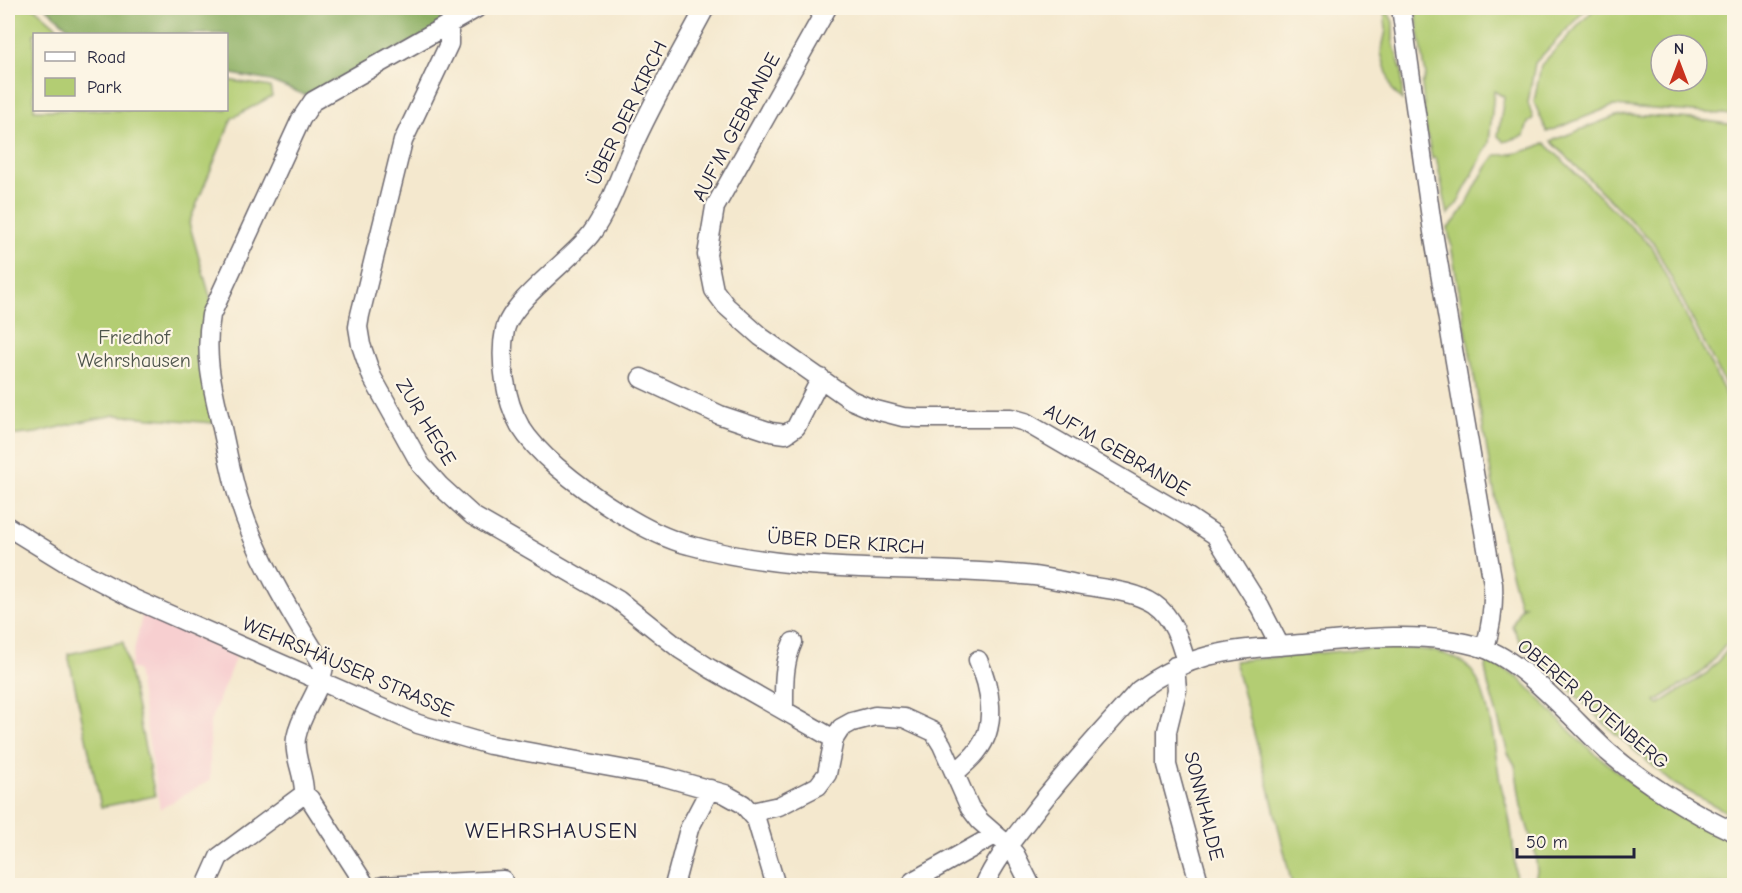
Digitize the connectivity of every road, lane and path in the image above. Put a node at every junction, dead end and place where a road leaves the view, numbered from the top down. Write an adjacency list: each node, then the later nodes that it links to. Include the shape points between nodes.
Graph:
1 (477, 8): 5 (street)
2 (705, 8): 13 (street, ÜBER DER KIRCH, via 640,130 596,227 515,309 506,326 504,351 509,396 528,438 577,483 613,508 686,544 820,567 1035,576 1150,602 1172,623)
3 (826, 8): 7 (street, AUF'M GEBRANDE, via 715,207 707,255 714,290 726,306 760,337)
4 (1401, 8): 11 (street, via 1433,232 1493,584)
5 (449, 24): 14 (street, via 313,101 301,119 211,315 208,371 239,501 256,546 324,667); 15 (street, ZUR HEGE, via 449,44 403,141 360,315 361,345 372,377 430,477 473,516 618,600 681,650)
6 (641, 378): 7 (street, via 720,415 786,434 796,427)
7 (821, 378): 10 (street, AUF'M GEBRANDE, via 851,400 889,414 919,418 1011,418 1067,446 1215,535)
8 (8, 527): 14 (street, WEHRSHÄUSER STRASSE, via 134,599)
9 (793, 642): 15 (street, via 784,671)
10 (1280, 646): 11 (street, via 1395,637 1453,641); 13 (street, via 1233,650)
11 (1485, 648): 21 (street, OBERER ROTENBERG, via 1519,668 1636,774)
12 (978, 660): 17 (street, via 988,688 989,725 978,751)
13 (1180, 664): 22 (street, via 1139,690); 32 (street, SONNHALDE, via 1167,731 1167,765)
14 (322, 682): 18 (street, WEHRSHÄUSER STRASSE, via 418,724 456,736); 19 (street, via 304,712 296,738)
15 (784, 710): 16 (street, ZUR HEGE)
16 (834, 739): 17 (street, via 841,728 852,722 875,716 904,718 934,732); 20 (street, via 827,774 818,786 779,806)
17 (955, 773): 22 (street, via 970,808)
18 (710, 789): 20 (street, WEHRSHÄUSER STRASSE); 28 (street, via 688,829)
19 (304, 794): 25 (street, via 219,857); 26 (street)
20 (752, 812): 29 (street)
21 (1734, 832)
22 (1001, 840): 24 (street); 30 (street); 31 (street, via 1014,854)
23 (503, 880): 27 (street)
24 (913, 881)
25 (206, 885)
26 (366, 885)
27 (382, 885)
28 (674, 885)
29 (776, 885)
30 (984, 885)
31 (1031, 885)
32 (1200, 885)

